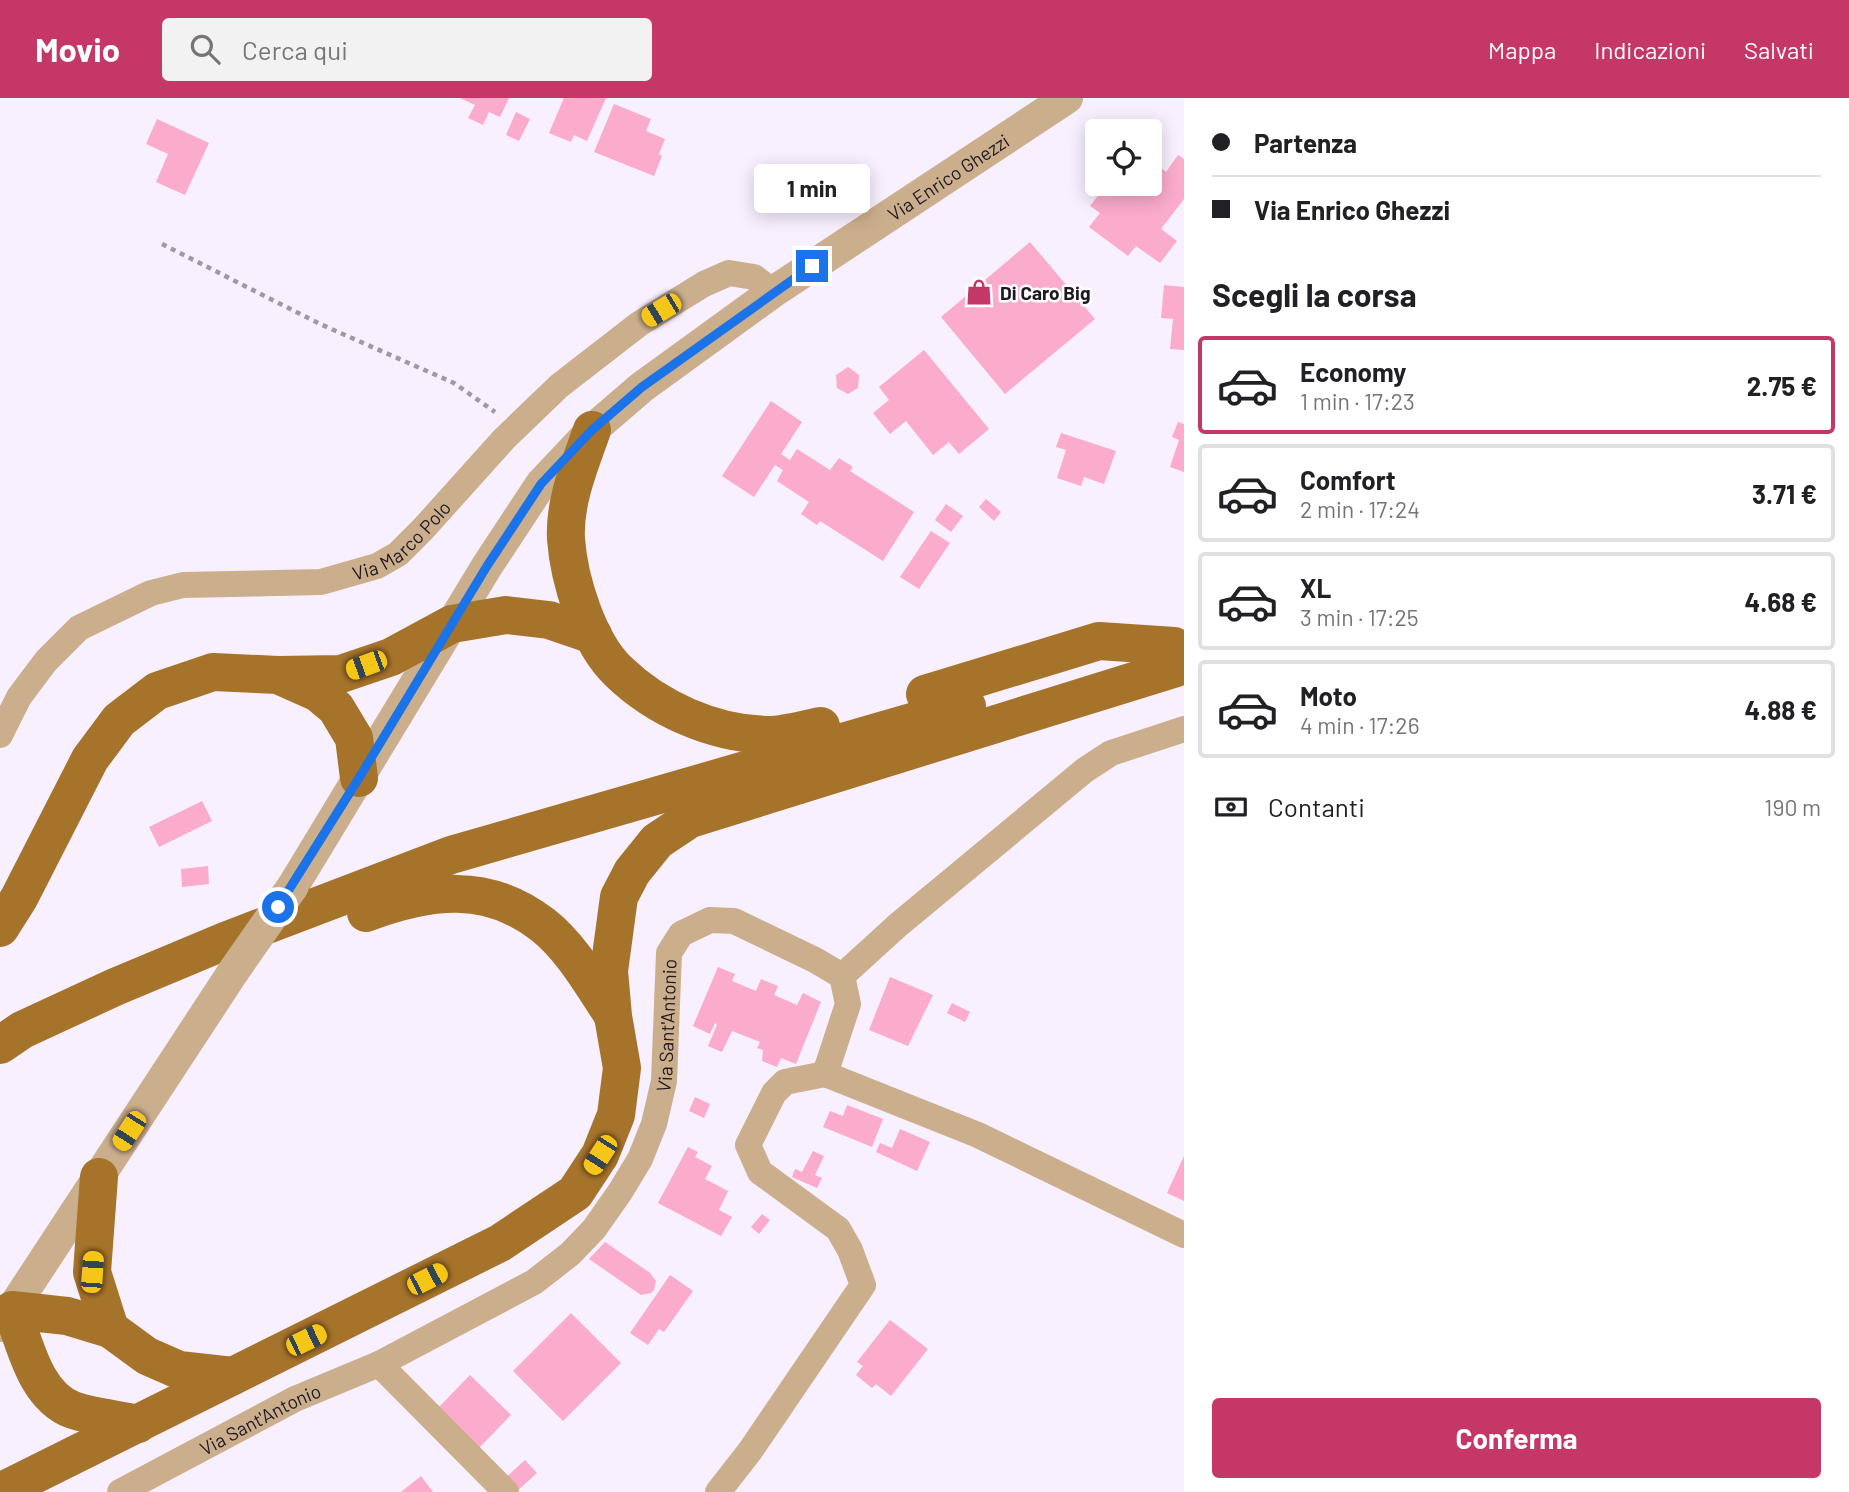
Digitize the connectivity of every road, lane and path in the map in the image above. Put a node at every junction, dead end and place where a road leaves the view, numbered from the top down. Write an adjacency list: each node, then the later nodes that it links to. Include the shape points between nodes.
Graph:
1 (1090, 98): 2 (street, Via Enrico Ghezzi)
2 (1054, 106): 4 (street, Via Enrico Ghezzi)
3 (162, 244): 5 (path, via 320,324 454,383)
4 (773, 292): 5 (street, Via Marco Polo, via 754,277 729,274 704,284 639,324); 6 (street, Via Enrico Ghezzi, via 642,387)
5 (516, 426): 12 (street, Via Marco Polo, via 423,529 398,554 377,566 321,582 183,584 151,593 79,628 19,697)
6 (592, 430): 7 (street, Via Enrico Ghezzi, via 541,484); 8 (main road, via 571,490 566,538 575,587)
7 (452, 624): 8 (main road, via 506,615 549,620); 10 (main road, via 391,657 341,674); 13 (street, Via Enrico Ghezzi)
8 (593, 635): 9 (main road, via 617,670 664,706 718,728 769,735 824,725 1099,641)
9 (1181, 651): 16 (main road, via 1176,668 690,820 657,841 619,897 609,971); 17 (main road, via 451,855 225,941 22,1030)
10 (278, 675): 13 (main road, via 318,693 336,708 354,738); 14 (main road, via 213,672 157,691 119,720 90,759)
11 (1184, 729): 15 (street, via 1111,753 1086,770)
12 (0, 735)
13 (359, 778): 20 (street, Via Enrico Ghezzi, bridge, via 293,886)
14 (0, 928)
15 (842, 976): 19 (street, via 848,1004); 24 (street, Via Sant'Antonio, via 734,921 710,920 681,934 669,953 664,1081 654,1124 620,1192 594,1229 534,1282)
16 (613, 1016): 18 (main road, via 589,978 544,926 511,906 476,894 435,894 403,899 188,978); 25 (main road, via 622,1068 616,1115 600,1155 575,1193 500,1243)
17 (0, 1045)
18 (0, 1056)
19 (825, 1074): 21 (street, via 978,1135); 30 (street, via 785,1082 774,1093 748,1145 760,1172 838,1229 863,1285)
20 (99, 1177): 22 (street, Via Enrico Ghezzi); 23 (main road, via 92,1272)
21 (1184, 1235)
22 (6, 1318): 23 (main road, via 67,1316); 26 (main road, via 48,1393 71,1409)
23 (110, 1329): 25 (main road, via 146,1356 179,1370)
24 (379, 1364): 28 (street, Via Sant'Antonio, via 295,1399); 29 (street)
25 (233, 1376): 26 (main road)
26 (138, 1424): 27 (main road)
27 (0, 1492)
28 (120, 1492)
29 (506, 1492)
30 (718, 1492)

